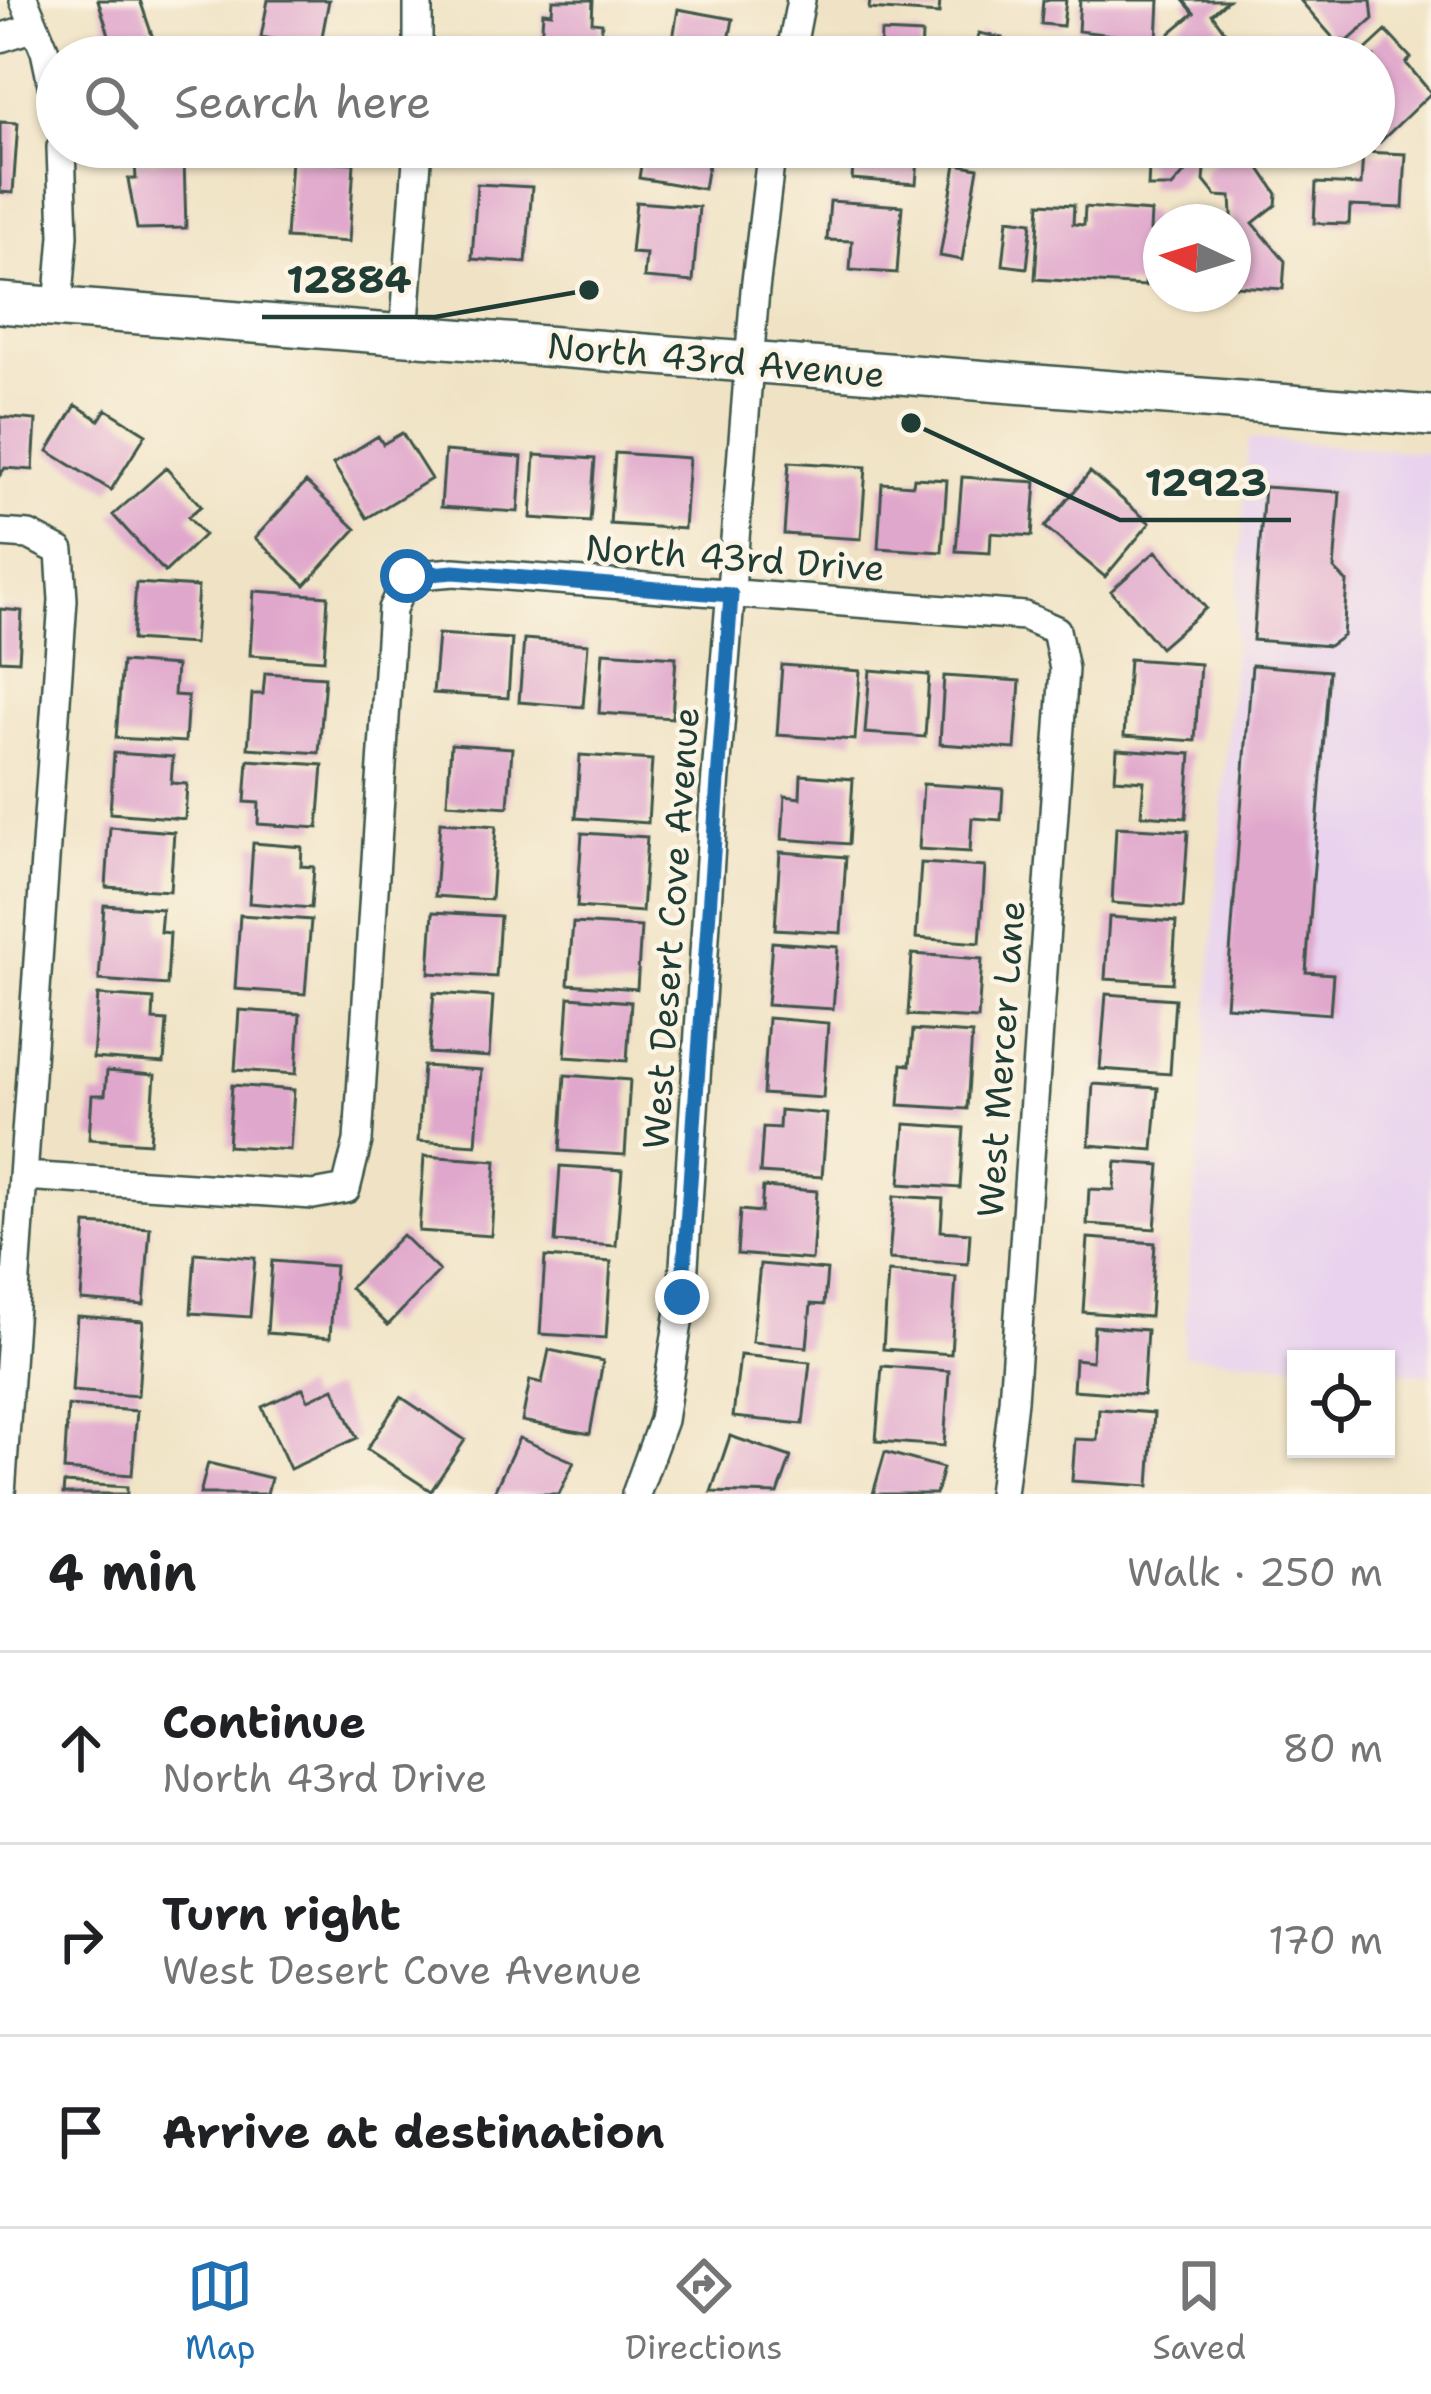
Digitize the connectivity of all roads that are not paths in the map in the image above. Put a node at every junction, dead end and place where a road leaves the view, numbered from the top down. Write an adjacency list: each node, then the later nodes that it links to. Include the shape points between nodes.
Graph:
1 (801, 0): 5 (street)
2 (418, 3): 4 (street)
3 (29, 13): 6 (street)
4 (418, 36)
5 (794, 36)
6 (0, 38)
7 (62, 168): 11 (street)
8 (416, 168): 12 (street)
9 (770, 168): 13 (street, West Desert Cove Avenue)
10 (0, 303): 11 (main road, North 43rd Avenue)
11 (58, 308): 12 (main road, North 43rd Avenue)
12 (404, 335): 13 (main road, North 43rd Avenue)
13 (749, 362): 14 (main road, North 43rd Avenue); 16 (street, West Desert Cove Avenue)
14 (1431, 416)
15 (0, 533): 18 (street, via 60,550 63,600)
16 (731, 595): 17 (street, North 43rd Drive, via 1024,616); 18 (street, North 43rd Drive, via 454,572 407,576 392,609 358,1142 346,1189 314,1195); 20 (street, West Desert Cove Avenue, via 682,1297 663,1420)
17 (1056, 630): 21 (street, West Mercer Lane, via 1064,669)
18 (24, 1176): 19 (street)
19 (2, 1494)
20 (636, 1494)
21 (1002, 1494)

